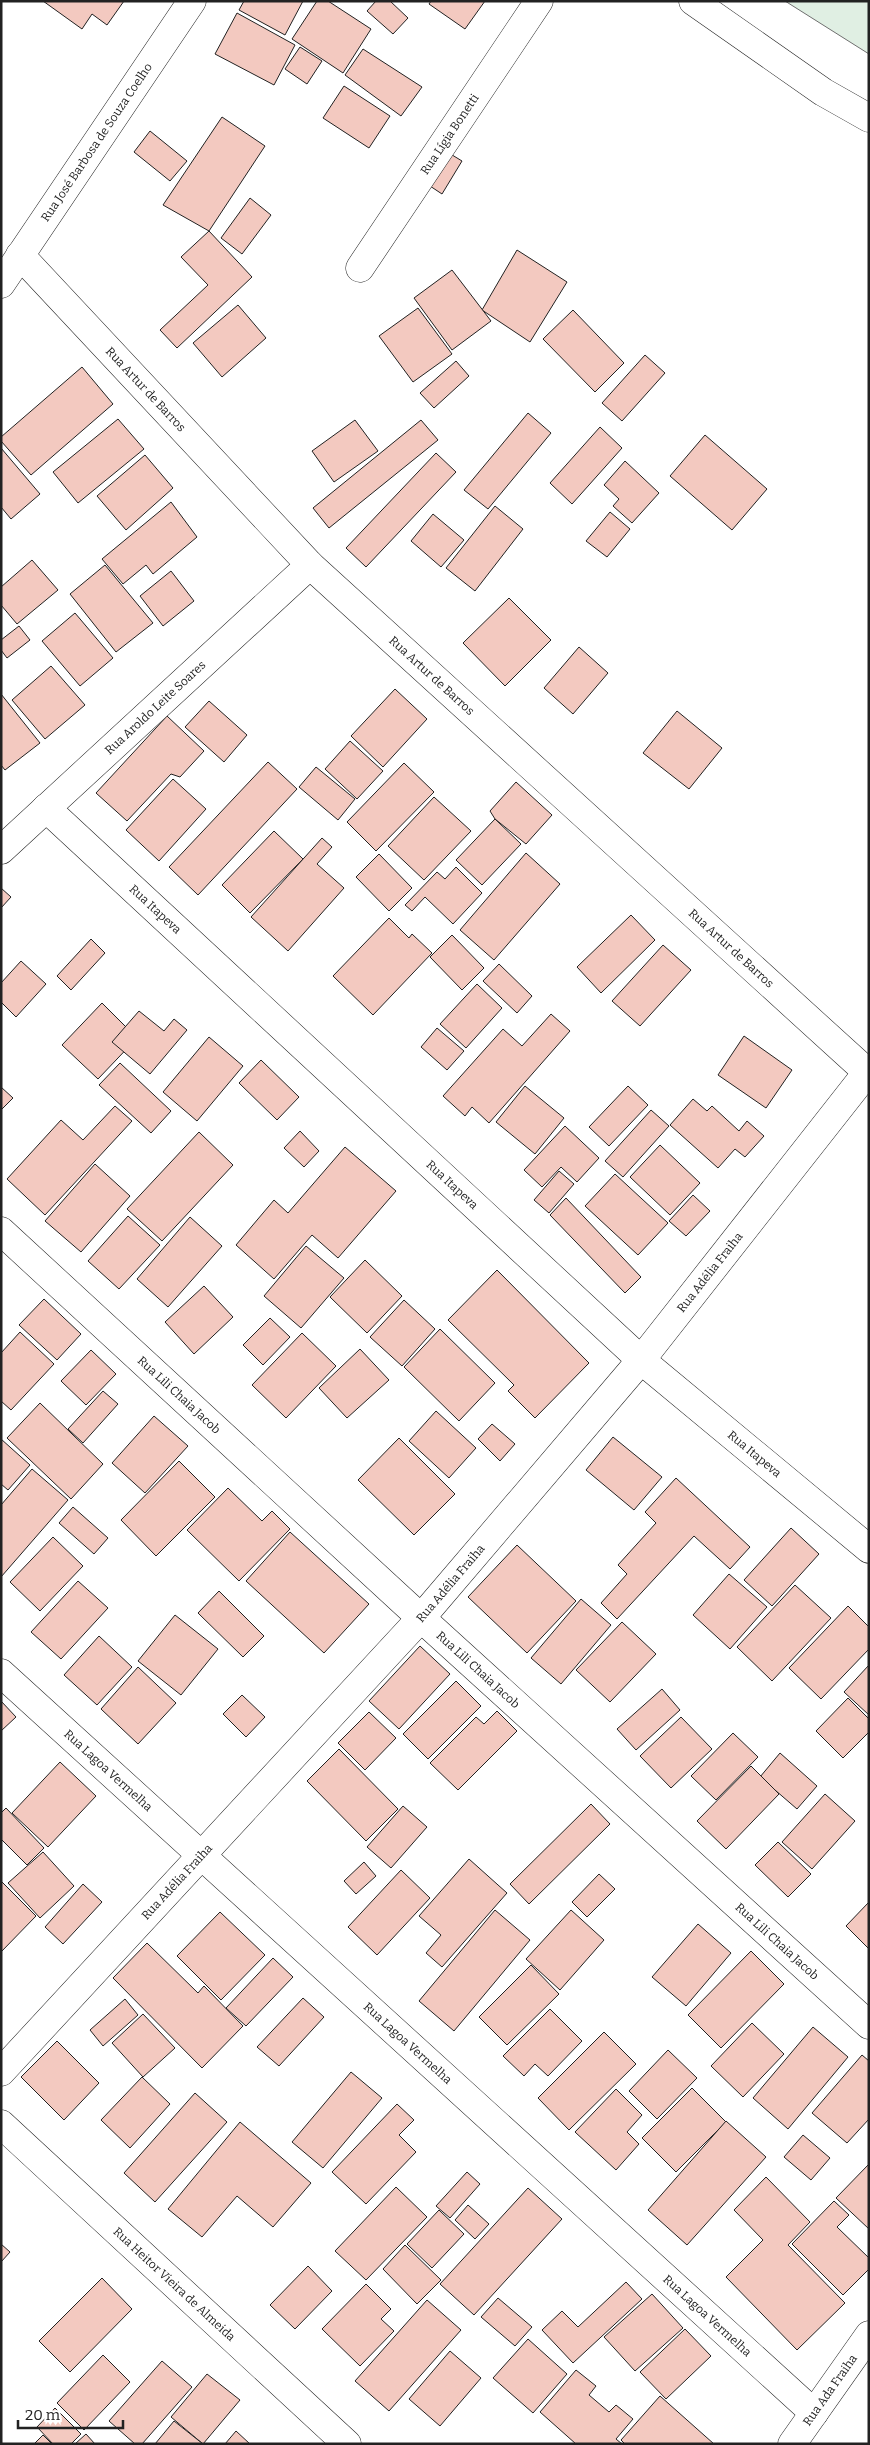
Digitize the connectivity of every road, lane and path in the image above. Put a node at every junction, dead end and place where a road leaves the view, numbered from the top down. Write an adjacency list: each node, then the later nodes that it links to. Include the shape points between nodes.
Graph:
1 (192, 1): 5 (street, Rua José Barbosa de Souza Coelho)
2 (539, 1): 6 (street, Rua Lígia Bonetti)
3 (693, 1): 4 (street, via 823,92)
4 (869, 118)
5 (20, 255): 7 (street, Rua José Barbosa de Souza Coelho); 8 (street, Rua Artur de Barros)
6 (360, 268)
7 (1, 284)
8 (310, 565): 9 (street, Rua Aroldo Leite Soares); 11 (street, Rua Artur de Barros)
9 (46, 808): 10 (street, Rua Aroldo Leite Soares); 13 (street, Rua Itapeva)
10 (1, 850)
11 (868, 1071): 13 (street, Rua Adélia Fraiha)
12 (1, 1231): 15 (street, Rua Lili Chaia Jacob)
13 (642, 1360): 14 (street, Rua Itapeva); 15 (street, Rua Adélia Fraiha)
14 (869, 1549)
15 (421, 1618): 17 (street, Rua Adélia Fraiha); 18 (street, Rua Lili Chaia Jacob)
16 (1, 1673): 17 (street, Rua Lagoa Vermelha)
17 (201, 1854): 19 (street, Rua Adélia Fraiha); 22 (street, Rua Lagoa Vermelha)
18 (869, 2025)
19 (1, 2072)
20 (1, 2124): 23 (street, Rua Heitor Vieira de Almeida)
21 (869, 2335): 22 (street, Rua Ada Fraiha)
22 (814, 2413): 24 (street, Rua Ada Fraiha)
23 (347, 2444)
24 (792, 2444)

